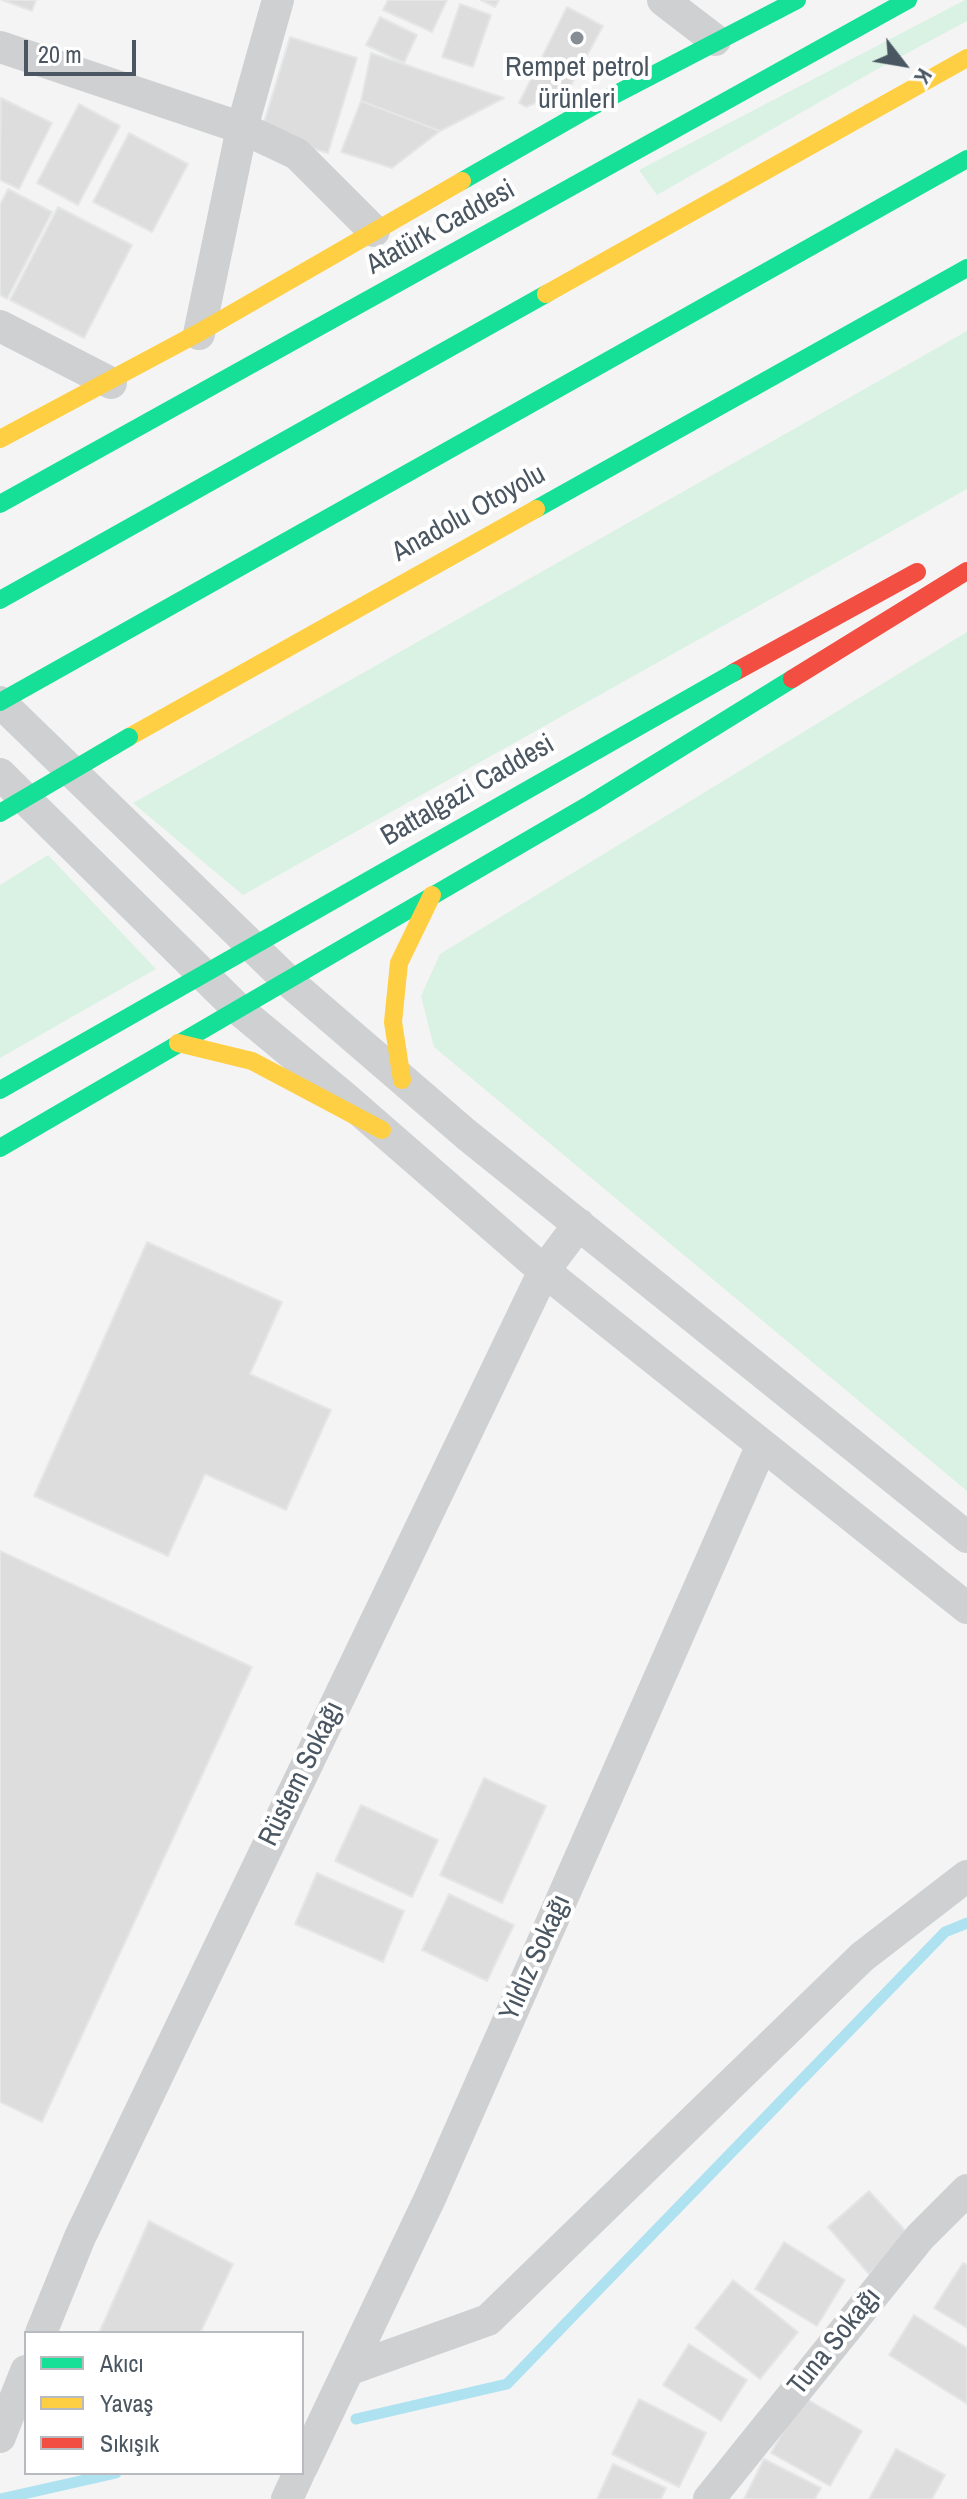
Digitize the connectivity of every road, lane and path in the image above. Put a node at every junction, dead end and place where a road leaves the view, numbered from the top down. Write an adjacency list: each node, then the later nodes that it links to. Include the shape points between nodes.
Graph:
1 (278, 0): 8 (street)
2 (663, 0): 5 (street)
3 (797, 0): 5 (main road, Atatürk Caddesi)
4 (908, 0): 16 (main road, Atatürk Caddesi)
5 (715, 40): 10 (main road, Atatürk Caddesi)
6 (0, 47): 8 (street)
7 (967, 58): 19 (main road)
8 (242, 128): 10 (street, via 297,154); 13 (street)
9 (967, 159): 20 (main road)
10 (374, 231): 13 (main road, Atatürk Caddesi)
11 (967, 268): 22 (main road, Anadolu Otoyolu, bridge)
12 (0, 326): 14 (street)
13 (199, 334): 14 (main road, Atatürk Caddesi)
14 (111, 383): 15 (main road, Atatürk Caddesi)
15 (0, 439)
16 (0, 504)
17 (939, 561): 28 (main road, Battalgazi Caddesi, bridge)
18 (967, 571): 23 (main road, via 590,804)
19 (6, 596)
20 (0, 702): 24 (street)
21 (0, 774): 25 (street)
22 (0, 813)
23 (432, 895): 24 (main road); 27 (main road, via 399,963 393,1022)
24 (287, 980): 25 (main road); 27 (street)
25 (238, 1009): 26 (main road); 29 (street)
26 (178, 1043): 29 (main road, via 252,1061); 30 (main road)
27 (402, 1080): 31 (street)
28 (0, 1090)
29 (382, 1130): 32 (street)
30 (0, 1148)
31 (579, 1224): 32 (street, Rüstem Sokağı); 34 (street)
32 (544, 1271): 33 (street); 38 (street, Rüstem Sokağı, via 86,2222)
33 (762, 1445): 35 (street); 39 (street, Yıldız Sokağı, via 431,2196)
34 (967, 1537)
35 (967, 1608)
36 (967, 1876): 39 (street, via 862,1957 488,2320)
37 (967, 2190): 45 (street, Tuna Sokağı, via 920,2237)
38 (42, 2331)
39 (348, 2370): 42 (street, Yıldız Sokağı)
40 (24, 2376): 41 (street)
41 (0, 2437)
42 (304, 2463)
43 (298, 2475): 44 (street)
44 (287, 2499)
45 (709, 2499)

